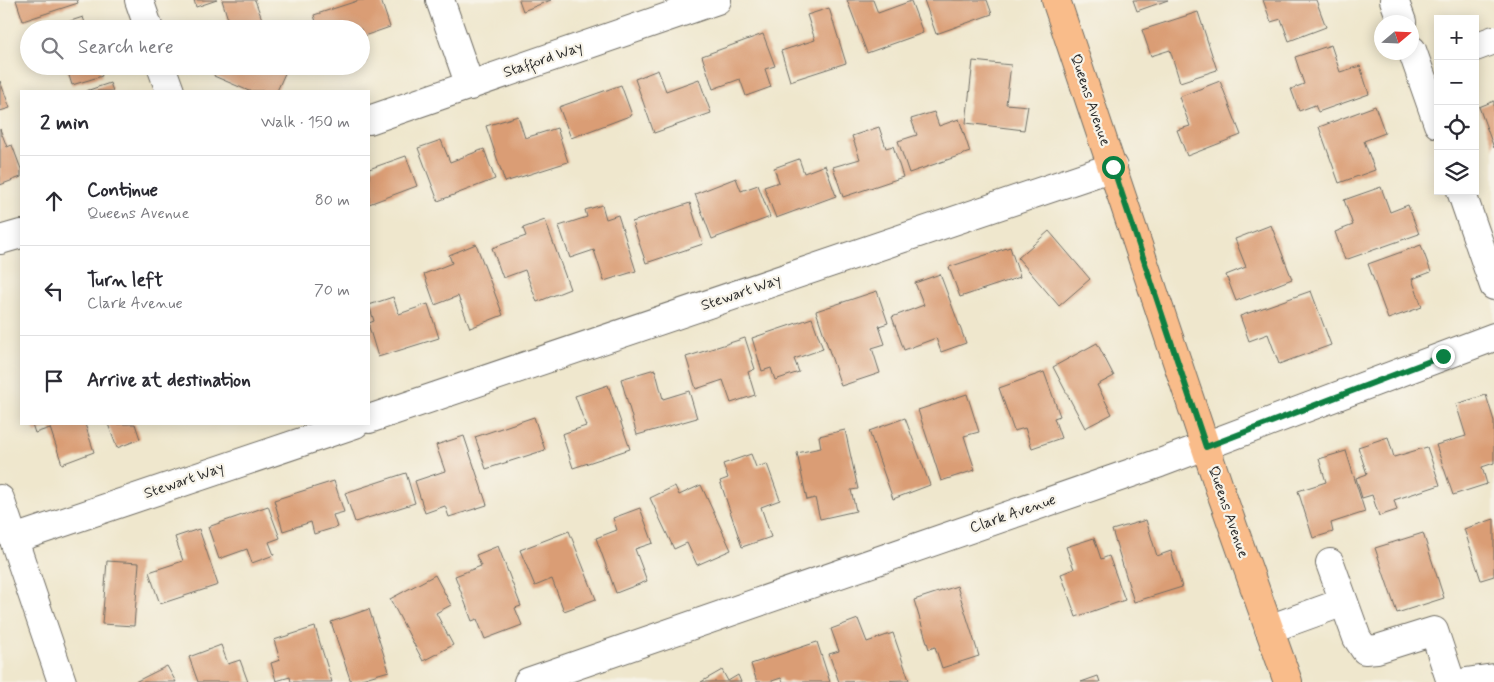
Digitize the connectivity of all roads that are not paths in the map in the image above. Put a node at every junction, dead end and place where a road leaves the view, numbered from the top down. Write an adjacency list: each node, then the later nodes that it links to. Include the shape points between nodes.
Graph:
1 (139, 0): 7 (street)
2 (440, 0): 12 (street)
3 (717, 0): 12 (street, Stafford Way)
4 (1056, 0): 16 (main road, Queens Avenue)
5 (1394, 0): 6 (street)
6 (1399, 15)
7 (146, 20)
8 (1494, 40): 9 (street)
9 (1479, 46)
10 (1422, 59): 14 (street)
11 (165, 75): 13 (street)
12 (470, 86): 15 (street, Stafford Way)
13 (170, 90)
14 (1434, 108)
15 (370, 120)
16 (1113, 167): 22 (street, Stewart Way); 24 (main road, Queens Avenue)
17 (1462, 195): 20 (street)
18 (20, 234): 19 (street)
19 (0, 240)
20 (1494, 286)
21 (1494, 337): 24 (street, Clark Avenue)
22 (370, 419)
23 (352, 425): 26 (street, Stewart Way)
24 (1206, 447): 29 (main road, Queens Avenue); 32 (street, Clark Avenue)
25 (0, 499): 26 (street)
26 (14, 539): 31 (street)
27 (1330, 563): 28 (street)
28 (1344, 602): 29 (street); 34 (street, via 1357,638 1365,650 1434,631)
29 (1269, 629): 33 (main road, Queens Avenue)
30 (1494, 678): 35 (street)
31 (62, 682)
32 (528, 682)
33 (1288, 682)
34 (1451, 682)
35 (1466, 682)

